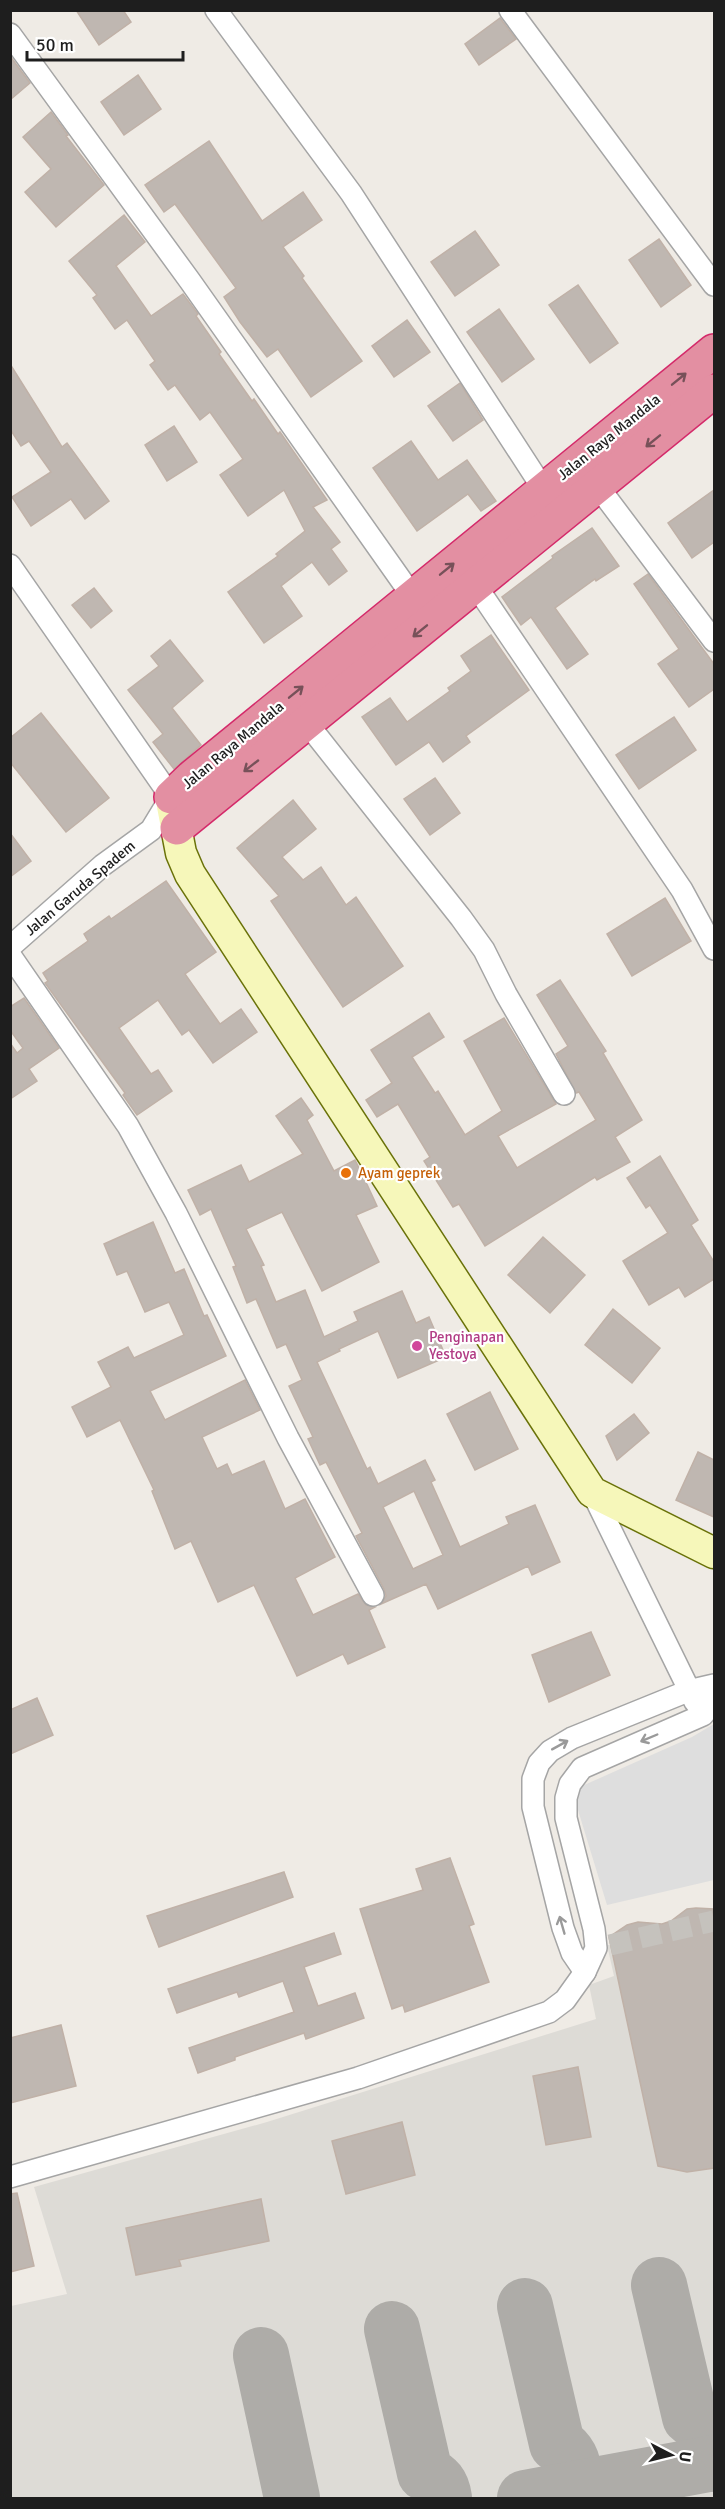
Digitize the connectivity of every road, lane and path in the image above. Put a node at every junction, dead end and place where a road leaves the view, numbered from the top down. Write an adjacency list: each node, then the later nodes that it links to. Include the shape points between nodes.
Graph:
1 (216, 10): 8 (street, via 351,193)
2 (510, 10): 4 (street)
3 (10, 34): 11 (street)
4 (714, 285)
5 (714, 351): 7 (highway, Jalan Raya Mandala, one-way to 5)
6 (714, 391): 7 (highway, Jalan Raya Mandala, one-way to 7)
7 (588, 473): 8 (highway, Jalan Raya Mandala); 10 (highway, Jalan Raya Mandala); 12 (street)
8 (544, 490): 11 (highway, Jalan Raya Mandala, one-way to 8)
9 (10, 565): 14 (street)
10 (476, 586): 13 (highway, Jalan Raya Mandala, one-way to 13); 16 (street, via 682,890)
11 (413, 597): 14 (highway, Jalan Raya Mandala, one-way to 11, via 192,777)
12 (714, 641)
13 (306, 722): 14 (highway, Jalan Raya Mandala, one-way to 14); 18 (street, via 472,934)
14 (166, 818): 15 (street, Jalan Garuda Spadem, via 103,865); 19 (street, via 190,874)
15 (10, 947)
16 (714, 950)
17 (10, 955): 21 (street, via 128,1126 177,1213 288,1438)
18 (564, 1094)
19 (592, 1492): 20 (street); 23 (street)
20 (714, 1553)
21 (373, 1595)
22 (714, 1685): 23 (street)
23 (688, 1691): 24 (street); 26 (street, one-way to 23, via 533,1807 533,1779 539,1763 550,1751 573,1738)
24 (709, 1708): 25 (street, one-way to 25, via 582,1768 570,1784 566,1818 592,1920)
25 (603, 1946): 26 (street); 27 (street)
26 (572, 1953): 27 (street)
27 (585, 1972): 28 (street, via 565,2000 549,2012 358,2078)
28 (10, 2177)

